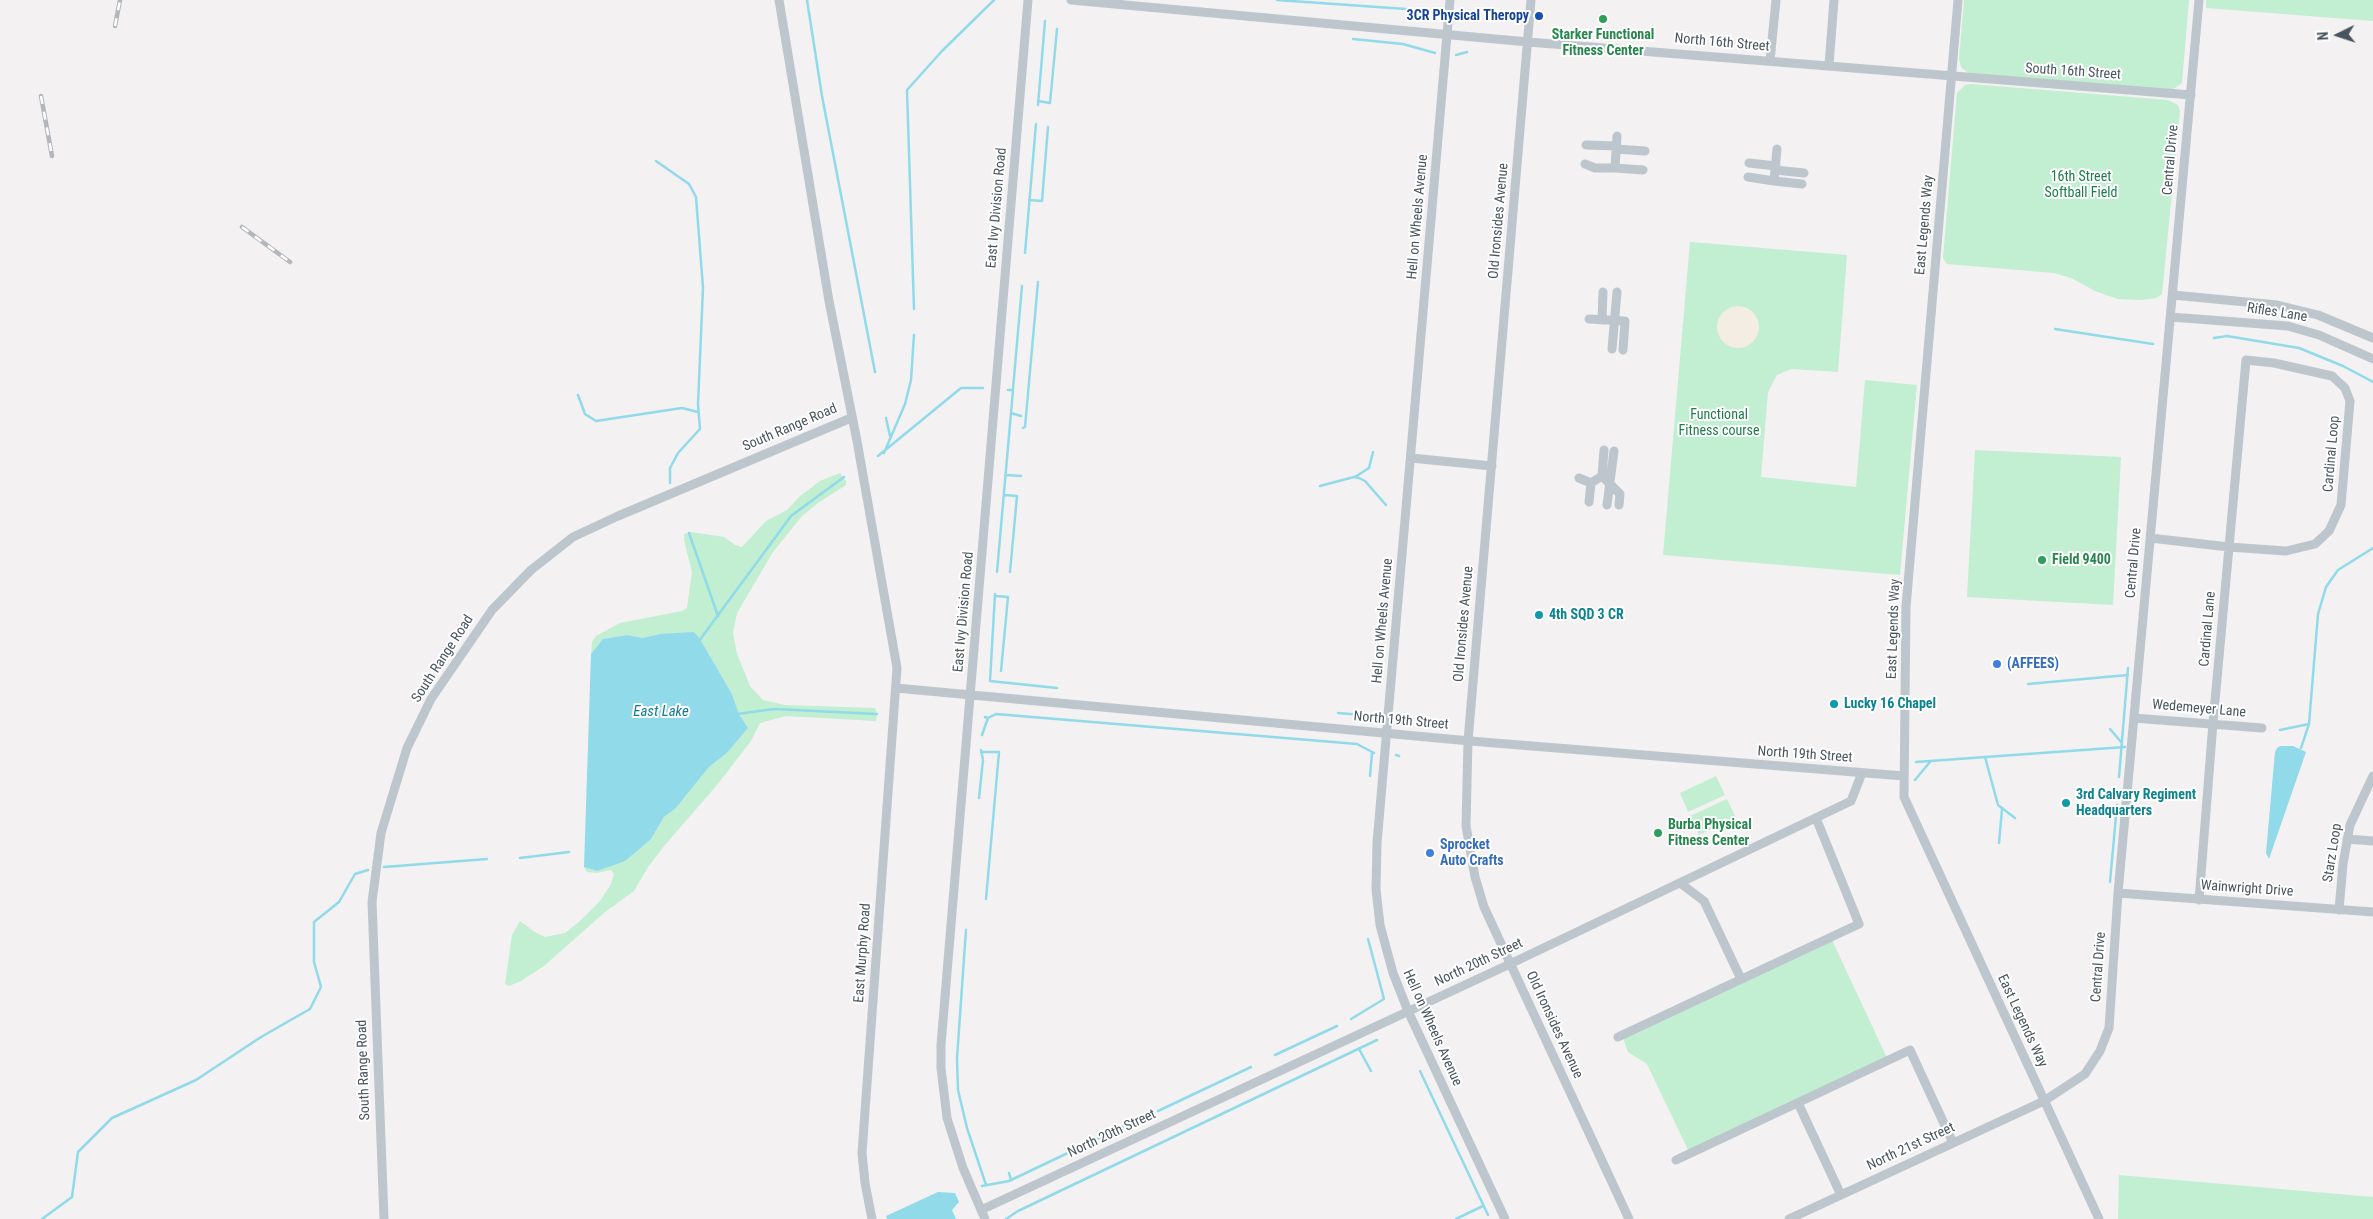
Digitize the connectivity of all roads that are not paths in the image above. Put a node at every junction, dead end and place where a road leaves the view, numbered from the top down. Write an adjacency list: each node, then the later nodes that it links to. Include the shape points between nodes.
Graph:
1 (779, 0): 42 (street, East Murphy Road)
2 (1028, 0): 57 (street, East Ivy Division Road)
3 (1071, 0): 10 (street, North 16th Street)
4 (1450, 0): 10 (street, Hell on Wheels Avenue)
5 (1532, 0): 11 (street, Old Ironsides Avenue)
6 (1776, 0): 12 (street)
7 (1834, 0): 13 (street)
8 (1958, 0): 14 (street, East Legends Way)
9 (2199, 0): 15 (street, Central Drive)
10 (1447, 34): 11 (street, North 16th Street); 45 (street, Hell on Wheels Avenue)
11 (1528, 42): 12 (street, North 16th Street); 46 (street, Old Ironsides Avenue)
12 (1770, 61): 13 (street, North 16th Street)
13 (1829, 66): 14 (street, North 16th Street)
14 (1952, 77): 15 (street, South 16th Street); 64 (street, East Legends Way, via 1906,607)
15 (2191, 95): 32 (street, Central Drive)
16 (1617, 136): 18 (street)
17 (1586, 145): 18 (street)
18 (1616, 148): 20 (street); 23 (street)
19 (1777, 149): 24 (street)
20 (1645, 151)
21 (1749, 163): 24 (street)
22 (1585, 164): 23 (street, via 1595,168)
23 (1615, 168): 25 (street)
24 (1775, 168): 26 (street); 28 (street)
25 (1643, 170)
26 (1804, 173)
27 (1748, 178): 28 (street)
28 (1774, 181): 29 (street)
29 (1802, 184)
30 (1603, 292): 35 (street)
31 (1617, 292): 36 (street)
32 (2172, 296): 33 (street, Central Drive); 37 (street, Rifles Lane, via 2277,305 2318,314)
33 (2171, 317): 40 (street, Rifles Lane, via 2288,326 2319,335); 54 (street, Central Drive)
34 (1589, 319): 35 (street)
35 (1602, 320): 36 (street)
36 (1615, 321): 38 (street); 39 (street, via 1625,321)
37 (2373, 338)
38 (1612, 349)
39 (1623, 350)
40 (2373, 359)
41 (2246, 360): 55 (street, Cardinal Lane); 55 (street, Cardinal Loop, via 2332,376 2345,388 2350,402 2341,505 2329,531 2315,544 2286,551)
42 (851, 418): 56 (street, East Murphy Road, via 896,651); 85 (street, South Range Road, via 573,537 531,570 492,610 431,699 407,748 381,833 372,902)
43 (1604, 450): 47 (street)
44 (1614, 451): 50 (street)
45 (1411, 458): 46 (street); 61 (street, Hell on Wheels Avenue)
46 (1492, 466): 62 (street, Old Ironsides Avenue)
47 (1602, 476): 49 (street); 50 (street)
48 (1579, 478): 49 (street)
49 (1591, 483): 51 (street)
50 (1609, 483): 52 (street); 53 (street, via 1620,494)
51 (1589, 502)
52 (1608, 505)
53 (1619, 505)
54 (2150, 538): 55 (street, Cardinal Loop); 58 (street, Central Drive)
55 (2229, 546): 59 (street, Cardinal Lane)
56 (896, 688): 57 (street, North 19th Street); 86 (street, East Murphy Road, via 862,1153)
57 (970, 696): 61 (street, North 19th Street); 84 (street, East Ivy Division Road, via 942,1017 941,1068 947,1118 954,1144)
58 (2134, 718): 59 (street, Wedemeyer Lane); 70 (street, Central Drive)
59 (2213, 723): 60 (street, Wedemeyer Lane); 71 (street, Cardinal Lane)
60 (2262, 728)
61 (1387, 734): 62 (street, North 19th Street); 76 (street, Hell on Wheels Avenue, via 1377,843 1377,902 1387,956)
62 (1468, 741): 63 (street, North 19th Street); 74 (street, Old Ironsides Avenue, via 1466,811 1472,863 1484,907)
63 (1862, 774): 64 (street, North 19th Street); 66 (street, North 20th Street, via 1851,801)
64 (1904, 776): 78 (street, East Legends Way, via 1907,806)
65 (2373, 776): 67 (street, Starz Loop, via 2350,825)
66 (1816, 818): 69 (street, North 20th Street); 75 (street, via 1859,924)
67 (2347, 839): 68 (street); 72 (street, Starz Loop)
68 (2373, 841)
69 (1680, 883): 74 (street, North 20th Street); 75 (street, via 1704,901)
70 (2118, 893): 71 (street, Wainwright Drive); 78 (street, Central Drive, via 2109,1028 2100,1051 2085,1074)
71 (2199, 900): 72 (street, Wainwright Drive)
72 (2339, 910): 73 (street, Wainwright Drive)
73 (2373, 912)
74 (1510, 964): 76 (street, North 20th Street); 89 (street, Old Ironsides Avenue)
75 (1741, 979): 77 (street)
76 (1408, 1011): 84 (street, North 20th Street); 88 (street, Hell on Wheels Avenue)
77 (1618, 1037)
78 (2044, 1101): 80 (street, North 21st Street); 83 (street, East Legends Way)
79 (1798, 1103): 80 (street, via 1910,1050); 81 (street); 82 (street)
80 (1953, 1143): 82 (street, North 21st Street)
81 (1676, 1160)
82 (1841, 1195): 90 (street, North 21st Street)
83 (2092, 1206): 91 (street); 92 (street, East Legends Way)
84 (981, 1210): 87 (street, East Ivy Division Road)
85 (384, 1219)
86 (872, 1219)
87 (985, 1219)
88 (1505, 1219)
89 (1629, 1219)
90 (1789, 1219)
91 (2091, 1219)
92 (2098, 1219)

